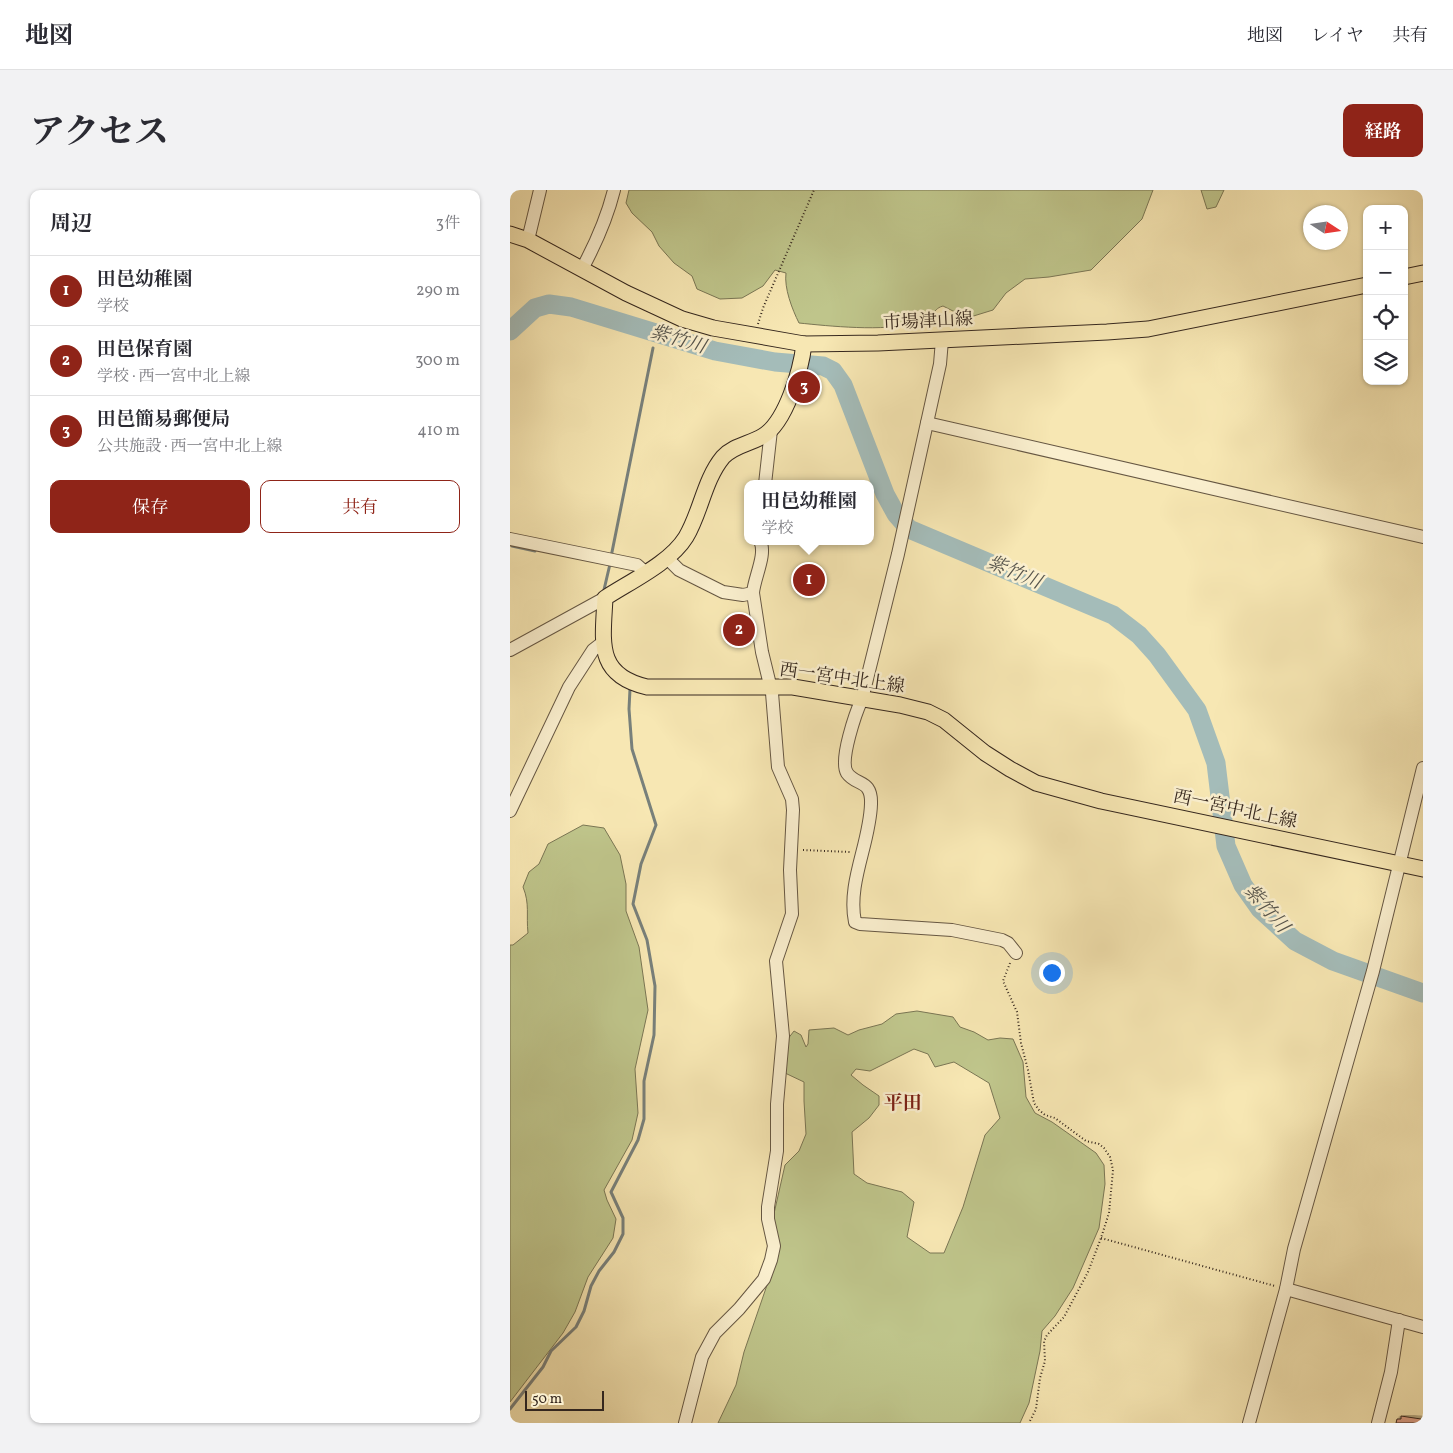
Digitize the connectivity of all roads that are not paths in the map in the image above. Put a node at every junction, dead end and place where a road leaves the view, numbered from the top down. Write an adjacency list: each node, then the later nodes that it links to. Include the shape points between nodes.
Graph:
1 (540, 190): 4 (street)
2 (614, 190): 5 (street, via 608,215)
3 (510, 234): 4 (main road, 市場津山線)
4 (528, 240): 5 (main road, 市場津山線)
5 (582, 269): 10 (main road, 市場津山線, via 626,294 682,319)
6 (1423, 273): 7 (main road)
7 (1408, 276)
8 (1363, 286): 9 (main road, 市場津山線, via 1148,329)
9 (942, 340): 10 (main road, 市場津山線); 11 (street, via 942,356)
10 (803, 351): 12 (main road, via 797,376)
11 (927, 423): 14 (street); 24 (street)
12 (771, 430): 13 (street); 17 (main road, via 736,446 724,457 713,473 687,535)
13 (765, 480)
14 (1423, 538)
15 (510, 539): 18 (street, via 637,565)
16 (762, 545): 19 (street)
17 (668, 558): 18 (main road); 19 (street, via 678,570 723,592)
18 (645, 572): 20 (main road)
19 (753, 593): 23 (street)
20 (605, 598): 21 (main road, 西一宮中北上線); 22 (street)
21 (602, 643): 23 (main road, 西一宮中北上線, via 608,662 616,672 635,684 647,687); 26 (street, via 593,650 569,687)
22 (510, 650)
23 (770, 687): 24 (main road, 西一宮中北上線, via 793,687); 33 (street, via 778,767 792,799 793,810 792,914 776,961 782,1036 777,1150 768,1207 774,1246 764,1279 706,1346)
24 (862, 699): 27 (main road, 西一宮中北上線, via 928,712 944,720 985,753 1036,783 1101,802); 29 (street, via 845,762 849,775 866,785 871,804 853,898 855,922 971,933 1002,940)
25 (1423, 768): 27 (street)
26 (510, 811)
27 (1401, 864): 28 (main road, 西一宮中北上線); 30 (street, via 1294,1249)
28 (1423, 869)
29 (1016, 953)
30 (1286, 1289): 31 (street); 34 (street)
31 (1399, 1320): 32 (street); 35 (street, via 1391,1372)
32 (1423, 1327)
33 (684, 1423)
34 (1249, 1423)
35 (1378, 1423)

